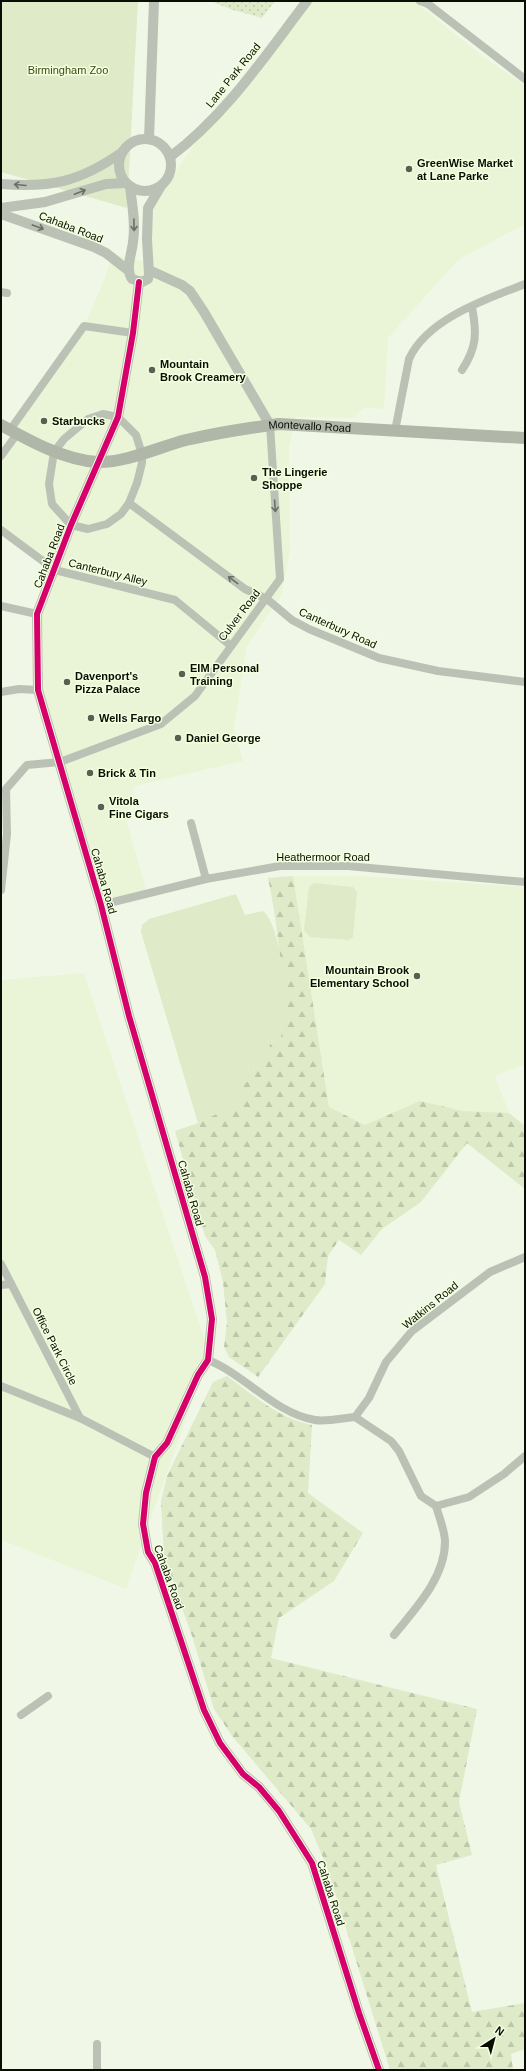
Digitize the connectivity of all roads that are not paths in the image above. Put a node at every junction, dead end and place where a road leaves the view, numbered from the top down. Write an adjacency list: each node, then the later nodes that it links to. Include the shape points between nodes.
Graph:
1 (154, 1): 5 (street)
2 (307, 1): 7 (street, Lane Park Road, via 208,125)
3 (420, 1): 4 (street, via 428,4)
4 (525, 78)
5 (149, 139): 6 (street, via 134,141); 7 (street, via 164,146)
6 (121, 153): 8 (street, one-way to 8, via 83,176 30,186); 9 (street, via 118,166 122,178)
7 (170, 157): 10 (street, via 171,170)
8 (1, 184)
9 (128, 185): 10 (street, Cahaba Road, via 143,191); 11 (street, Cahaba Road, one-way to 9, via 45,202 106,184); 14 (street, one-way to 14, via 134,221 134,242)
10 (161, 186): 13 (street, via 148,208)
11 (1, 208)
12 (1, 214): 14 (street, Cahaba Road, one-way to 14, via 94,247)
13 (149, 270): 15 (street, via 146,282); 21 (street, Culver Road, via 190,291)
14 (129, 271): 15 (street, Cahaba Road, via 132,278)
15 (139, 282): 18 (street, Cahaba Road)
16 (525, 284): 17 (street)
17 (472, 307): 19 (street, via 476,329 474,344); 23 (street, via 442,322 414,349 409,360)
18 (133, 333): 20 (street, Cahaba Road); 22 (street, via 84,326)
19 (462, 370)
20 (118, 417): 25 (street, via 103,414 88,419 64,439); 26 (street, via 136,435); 28 (street, Cahaba Road)
21 (270, 426): 23 (main road, Montevallo Road, via 299,425); 26 (main road, Montevallo Road, via 245,428 186,440); 33 (street, Culver Road, one-way to 33, via 280,579)
22 (10, 430): 25 (main road); 27 (street)
23 (395, 431): 24 (main road, Montevallo Road)
24 (525, 438)
25 (54, 452): 28 (main road); 30 (street, via 49,484 52,504)
26 (142, 454): 28 (main road, Montevallo Road); 29 (street, via 137,483)
27 (1, 456)
28 (98, 462): 30 (street, Cahaba Road)
29 (129, 503): 30 (street, via 121,514 106,524 88,529); 33 (street, Canterbury Road, one-way to 29, via 245,589)
30 (71, 525): 32 (street, Cahaba Road)
31 (1, 530): 32 (street, Canterbury Alley)
32 (55, 570): 35 (street, Cahaba Road); 36 (street, Canterbury Alley, via 175,600)
33 (267, 599): 36 (street, Culver Road); 37 (street, Canterbury Road, via 292,620 309,629 379,658 438,671)
34 (1, 606): 35 (street)
35 (37, 614): 38 (street, Cahaba Road)
36 (231, 646): 40 (street, Culver Road, via 195,696 161,724)
37 (525, 682)
38 (38, 690): 39 (street, via 19,689); 40 (street, Cahaba Road)
39 (1, 692)
40 (60, 762): 44 (street, Culver Road, via 27,765 6,789 7,834); 45 (street, Cahaba Road)
41 (191, 823): 42 (street)
42 (206, 879): 43 (street, Heathermoor Road, via 280,866 348,866); 45 (street, Heathermoor Road)
43 (525, 882)
44 (1, 890)
45 (101, 905): 50 (street, Cahaba Road, via 129,1016 205,1277 212,1319)
46 (525, 1257): 52 (street, Watkins Road, via 490,1272 412,1330 386,1362 369,1398)
47 (1, 1264): 48 (street, Office Park Circle)
48 (11, 1284): 49 (street); 53 (street, Office Park Circle)
49 (1, 1285)
50 (208, 1360): 52 (street, via 222,1366 287,1410 317,1420); 55 (street, Cahaba Road, via 198,1375 167,1443)
51 (1, 1386): 53 (street)
52 (355, 1417): 56 (street, via 391,1441 399,1451 421,1496)
53 (80, 1418): 55 (street)
54 (525, 1456): 56 (street, via 504,1474 469,1497)
55 (155, 1457): 62 (street, Cahaba Road, via 146,1493 143,1524 148,1552 155,1563 204,1710 220,1743 243,1774 259,1787 279,1811 312,1863)
56 (436, 1506): 57 (street, via 445,1541 442,1561 427,1595)
57 (394, 1636)
58 (48, 1696): 59 (street)
59 (21, 1715)
60 (97, 2044): 61 (street)
61 (97, 2070)
62 (379, 2070)

